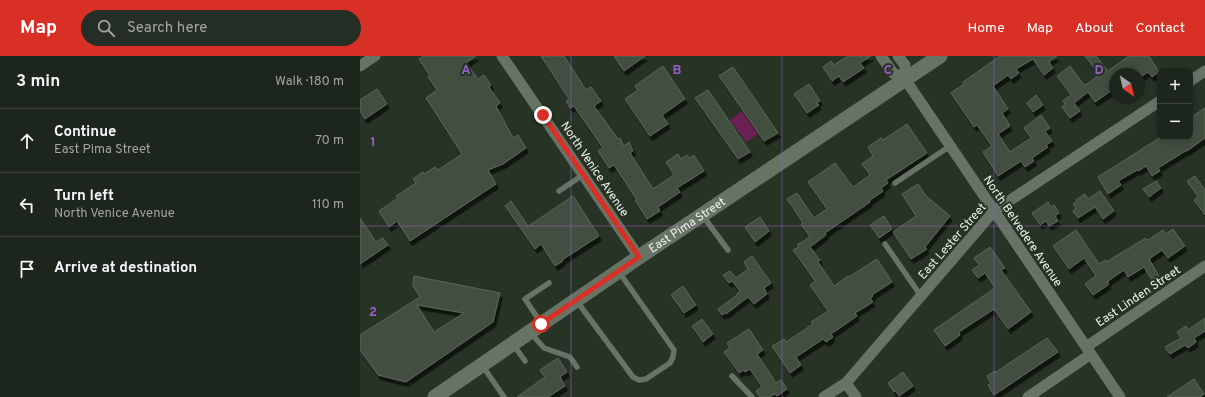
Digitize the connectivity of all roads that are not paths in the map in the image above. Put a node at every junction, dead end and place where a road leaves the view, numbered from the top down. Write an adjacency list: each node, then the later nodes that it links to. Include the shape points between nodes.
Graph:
1 (374, 56): 6 (street)
2 (502, 56): 12 (street, North Venice Avenue)
3 (881, 56): 8 (street, North Belvedere Avenue, via 893,73)
4 (898, 56): 8 (street, North Belvedere Avenue, via 904,65)
5 (940, 56): 8 (street, East Pima Street)
6 (360, 66)
7 (1205, 71): 9 (street)
8 (905, 79): 11 (street, North Belvedere Avenue); 16 (street, East Pima Street)
9 (1193, 79)
10 (1157, 103): 15 (street, East Lester Street)
11 (950, 146): 13 (lane); 15 (street, North Belvedere Avenue)
12 (583, 175): 14 (lane); 19 (street, North Venice Avenue)
13 (895, 183)
14 (559, 191)
15 (994, 211): 23 (street, East Lester Street); 27 (street, North Belvedere Avenue)
16 (702, 215): 18 (lane); 19 (street, East Pima Street)
17 (885, 244): 23 (lane)
18 (728, 250)
19 (639, 257): 21 (street, East Pima Street)
20 (1205, 266): 27 (street, East Linden Street)
21 (618, 271): 24 (street, East Pima Street); 24 (lane, via 674,350 670,363 646,379 639,380 633,377)
22 (549, 283): 25 (lane, via 525,299)
23 (921, 296): 32 (street, East Lester Street)
24 (576, 300): 25 (street, East Pima Street)
25 (535, 328): 26 (street, East Pima Street); 30 (lane, via 544,348 570,357)
26 (513, 343): 28 (lane); 29 (street, East Pima Street)
27 (1089, 351): 38 (street, East Linden Street); 39 (street, North Belvedere Avenue)
28 (525, 360)
29 (481, 365): 33 (street, East Pima Street, via 450,390); 34 (lane)
30 (577, 367)
31 (732, 376): 35 (lane)
32 (846, 383): 36 (street, East Lester Street); 37 (street)
33 (435, 397)
34 (504, 397)
35 (752, 397)
36 (824, 397)
37 (856, 397)
38 (1028, 397)
39 (1120, 397)

